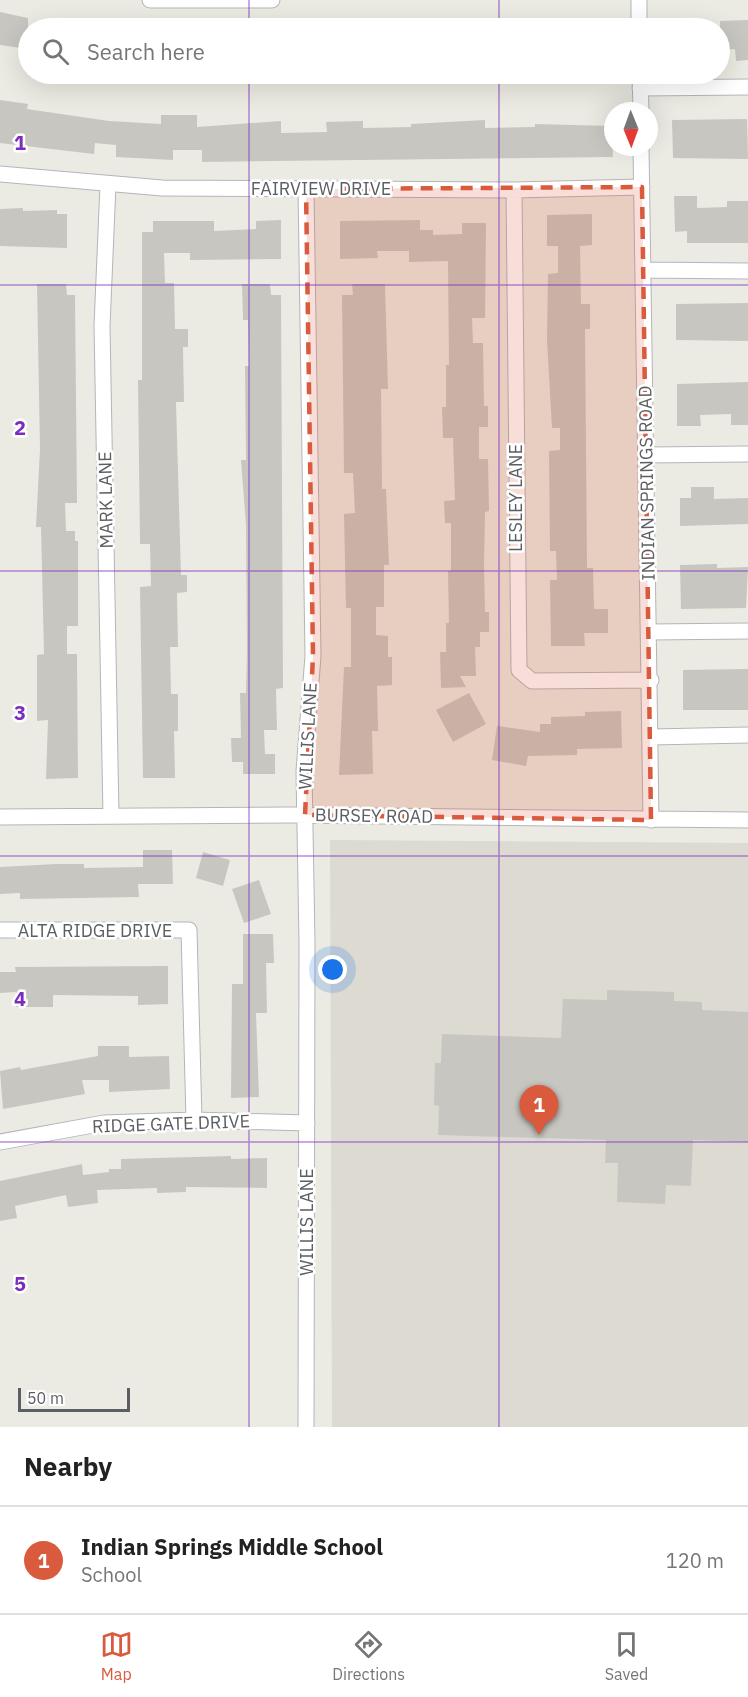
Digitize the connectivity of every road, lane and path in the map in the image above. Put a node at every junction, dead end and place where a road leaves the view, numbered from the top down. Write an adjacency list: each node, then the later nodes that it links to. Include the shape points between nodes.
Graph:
1 (150, 0): 2 (street)
2 (272, 0)
3 (639, 0): 4 (street)
4 (639, 18)
5 (640, 84): 8 (street)
6 (694, 84): 7 (street)
7 (748, 87)
8 (641, 102)
9 (641, 156): 12 (street, INDIAN SPRINGS ROAD)
10 (0, 174): 11 (street, FAIRVIEW DRIVE)
11 (108, 185): 13 (street, FAIRVIEW DRIVE); 25 (street, MARK LANE, via 102,326)
12 (642, 187): 14 (street, FAIRVIEW DRIVE); 15 (street, INDIAN SPRINGS ROAD)
13 (306, 189): 14 (street, FAIRVIEW DRIVE); 24 (street, WILLIS LANE, via 313,656)
14 (514, 190): 21 (street, LESLEY LANE, via 519,670 532,681)
15 (644, 270): 16 (street); 18 (street, INDIAN SPRINGS ROAD)
16 (748, 271)
17 (748, 454): 18 (street)
18 (647, 455): 20 (street, INDIAN SPRINGS ROAD)
19 (748, 631): 20 (street)
20 (650, 632): 21 (street, INDIAN SPRINGS ROAD)
21 (651, 680): 23 (street, INDIAN SPRINGS ROAD)
22 (748, 735): 23 (street)
23 (651, 737): 27 (street, INDIAN SPRINGS ROAD)
24 (304, 815): 25 (street, BURSEY ROAD); 27 (street, BURSEY ROAD); 31 (street, WILLIS LANE)
25 (111, 816): 26 (street, BURSEY ROAD)
26 (0, 817)
27 (651, 820): 28 (street, BURSEY ROAD)
28 (748, 820)
29 (0, 930): 30 (street, ALTA RIDGE DRIVE, via 189,930)
30 (194, 1120): 31 (street, RIDGE GATE DRIVE); 32 (street, RIDGE GATE DRIVE, via 104,1123)
31 (307, 1123): 33 (street, WILLIS LANE)
32 (0, 1142)
33 (306, 1427)

